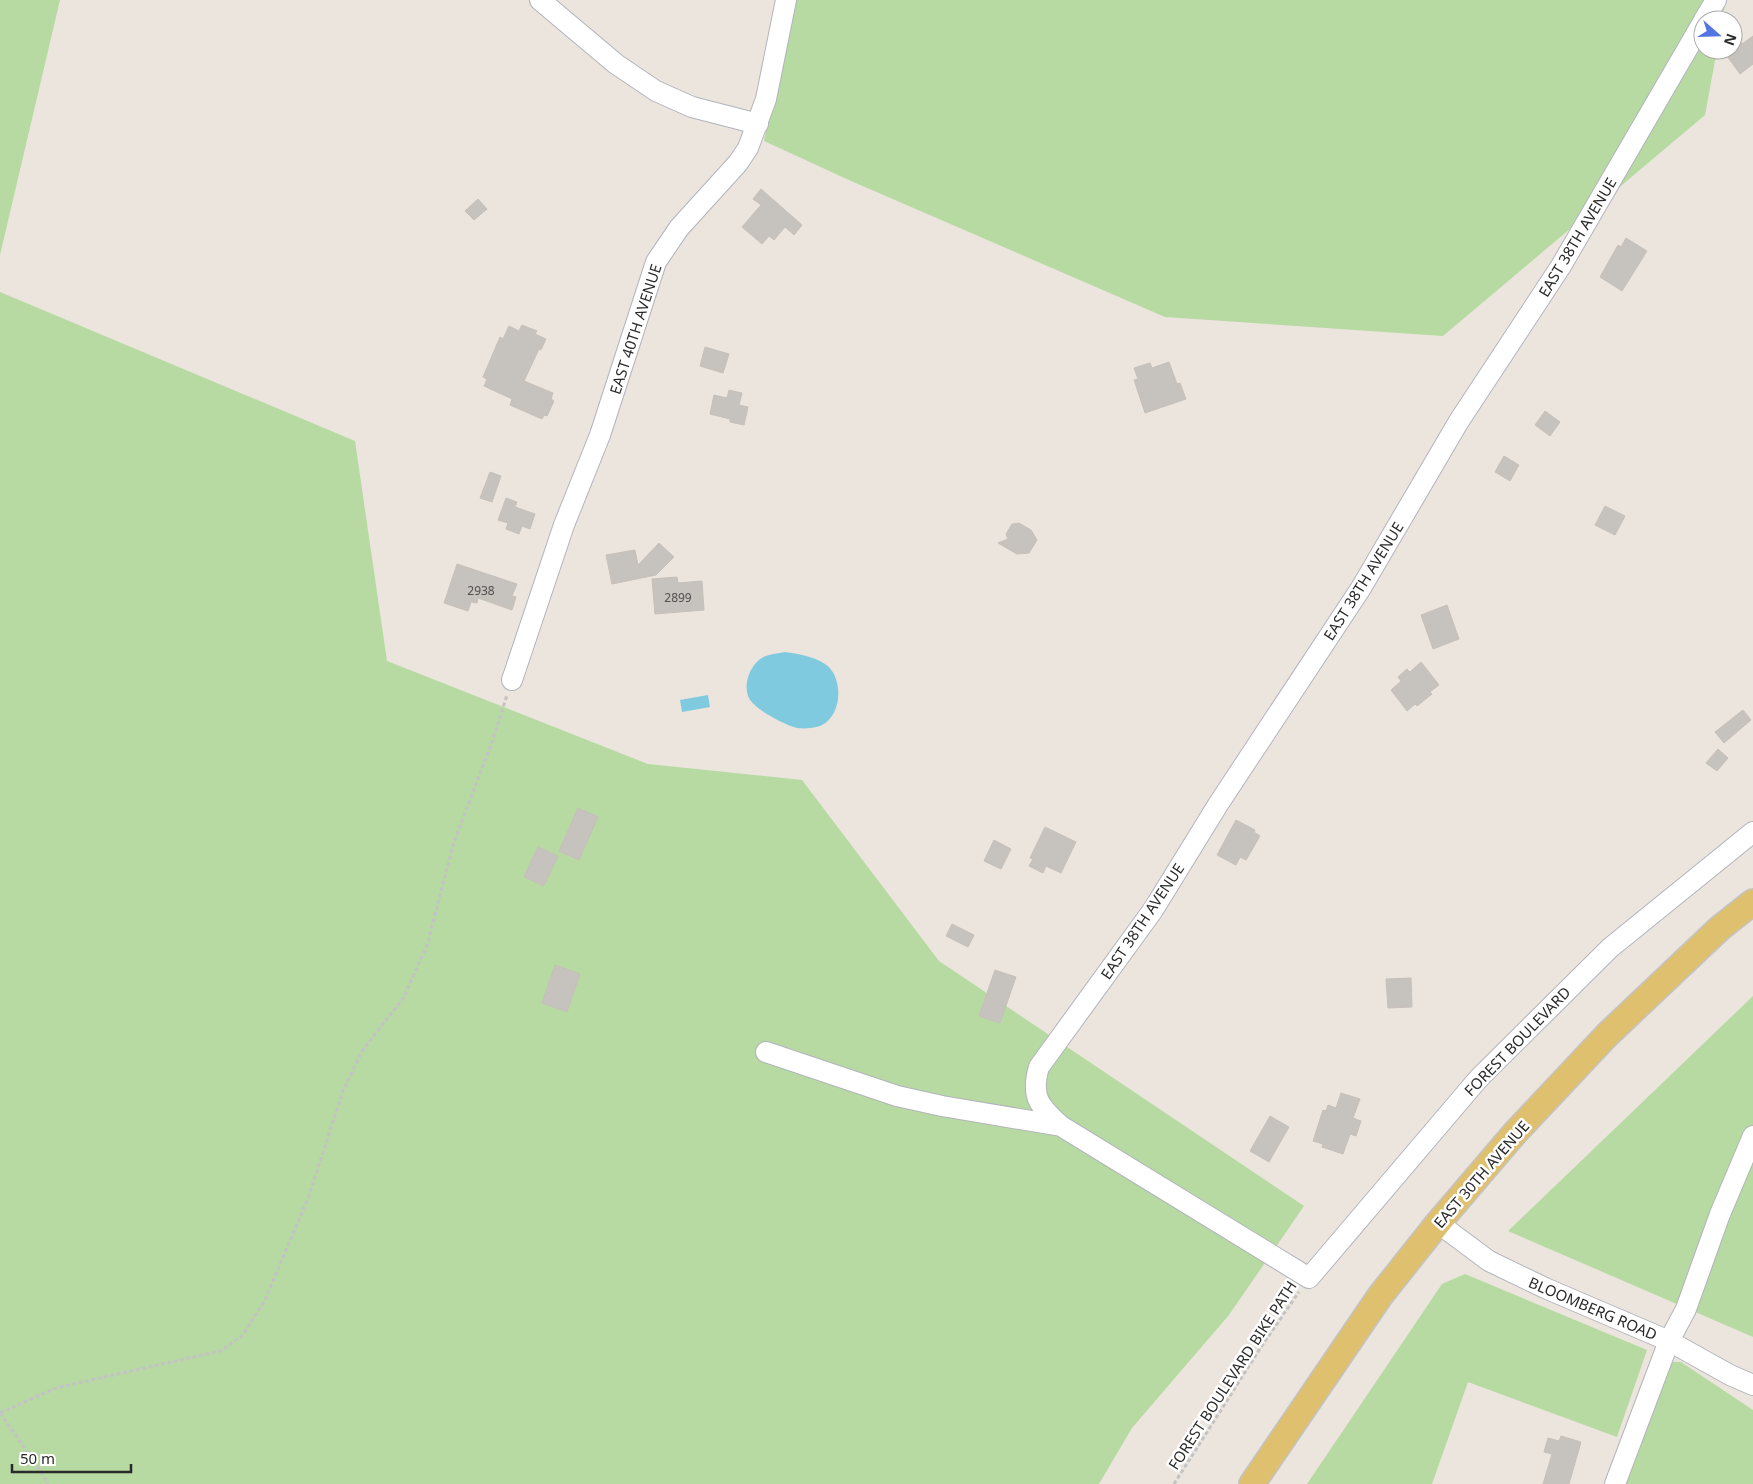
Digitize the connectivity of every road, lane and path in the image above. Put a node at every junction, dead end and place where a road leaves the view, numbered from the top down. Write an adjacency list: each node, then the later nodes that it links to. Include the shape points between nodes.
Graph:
1 (540, 0): 4 (street, via 616,64 656,91 692,107)
2 (786, 0): 4 (street, EAST 40TH AVENUE)
3 (1693, 40): 9 (street, EAST 38TH AVENUE, via 1561,266 1460,421 1361,588 1153,910 1039,1067 1034,1081 1038,1104)
4 (758, 124): 5 (street, EAST 40TH AVENUE, via 738,163 679,228 656,262 600,435 564,525)
5 (512, 680): 15 (path, via 454,842 427,945 404,997 358,1059 343,1092 308,1198 290,1241 264,1302 242,1336 220,1351 56,1388)
6 (1753, 832): 12 (street, FOREST BOULEVARD, via 1610,948 1479,1078)
7 (1753, 902): 11 (main road, EAST 30TH AVENUE, via 1720,928 1608,1035 1514,1134)
8 (766, 1052): 9 (street, EAST 38TH AVENUE, via 897,1096)
9 (1061, 1126): 12 (street, EAST 38TH AVENUE)
10 (1753, 1136): 13 (street, via 1720,1214 1686,1309)
11 (1438, 1223): 13 (street, BLOOMBERG ROAD, via 1489,1261); 18 (main road, EAST 30TH AVENUE, via 1380,1296)
12 (1309, 1278): 17 (path, FOREST BOULEVARD BIKE PATH)
13 (1669, 1341): 14 (street, BLOOMBERG ROAD); 19 (street)
14 (1753, 1385)
15 (0, 1413): 16 (path)
16 (48, 1484)
17 (1174, 1484)
18 (1252, 1484)
19 (1615, 1484)

